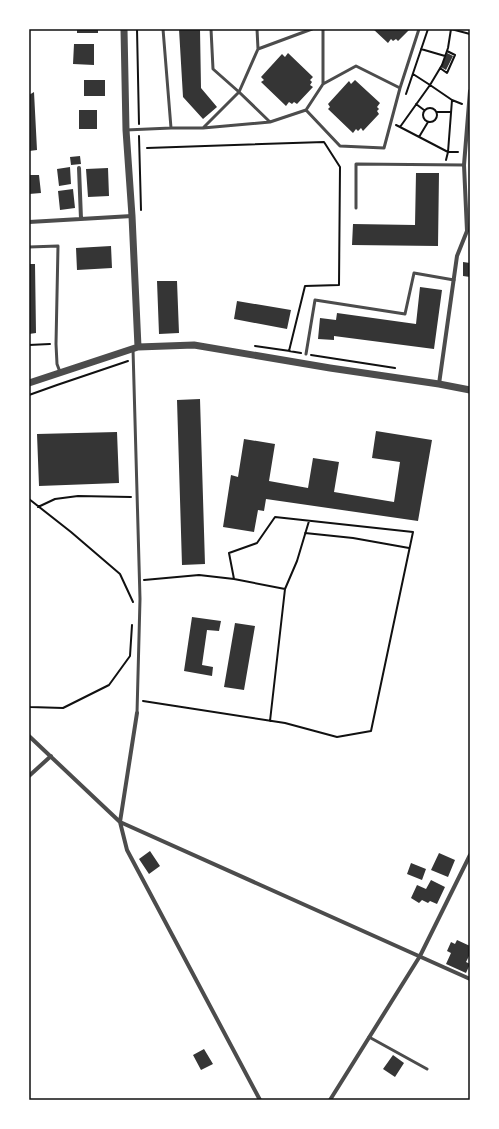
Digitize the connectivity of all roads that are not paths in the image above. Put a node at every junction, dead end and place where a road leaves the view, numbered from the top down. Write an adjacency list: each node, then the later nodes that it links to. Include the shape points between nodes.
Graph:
1 (124, 29): 17 (street)
2 (164, 29): 15 (lane)
3 (211, 29): 12 (lane, via 213,69)
4 (257, 29): 8 (lane)
5 (312, 29): 8 (lane)
6 (323, 29): 9 (lane)
7 (419, 29): 10 (lane)
8 (258, 49): 12 (lane)
9 (323, 84): 10 (lane, via 356,66); 13 (lane)
10 (400, 88): 13 (lane, via 384,148 340,146)
11 (470, 91): 18 (street)
12 (239, 92): 14 (lane); 16 (lane)
13 (306, 110): 14 (lane)
14 (270, 122): 16 (lane)
15 (171, 128): 16 (lane); 17 (lane)
16 (203, 128)
17 (126, 130): 21 (street)
18 (464, 165): 20 (lane, via 356,164); 25 (street, via 467,231 457,256)
19 (79, 168): 22 (street)
20 (356, 208)
21 (132, 216): 22 (street); 26 (street)
22 (81, 219): 23 (street)
23 (29, 222)
24 (29, 247): 28 (lane, via 58,246 56,344)
25 (454, 280): 27 (lane, via 414,273 405,314 315,300); 30 (street)
26 (135, 348): 28 (street); 30 (street, via 194,345); 32 (lane, via 133,360 140,599)
27 (306, 354)
28 (60, 372): 29 (street)
29 (29, 383)
30 (439, 384): 31 (street)
31 (470, 390)
32 (137, 713): 36 (street)
33 (29, 736): 34 (street)
34 (51, 756): 35 (street); 36 (street)
35 (29, 776)
36 (120, 822): 38 (street); 42 (street, via 126,850)
37 (470, 855): 38 (street)
38 (420, 956): 39 (street); 40 (street)
39 (470, 979)
40 (370, 1037): 41 (lane); 43 (street)
41 (427, 1069)
42 (260, 1100)
43 (330, 1100)

